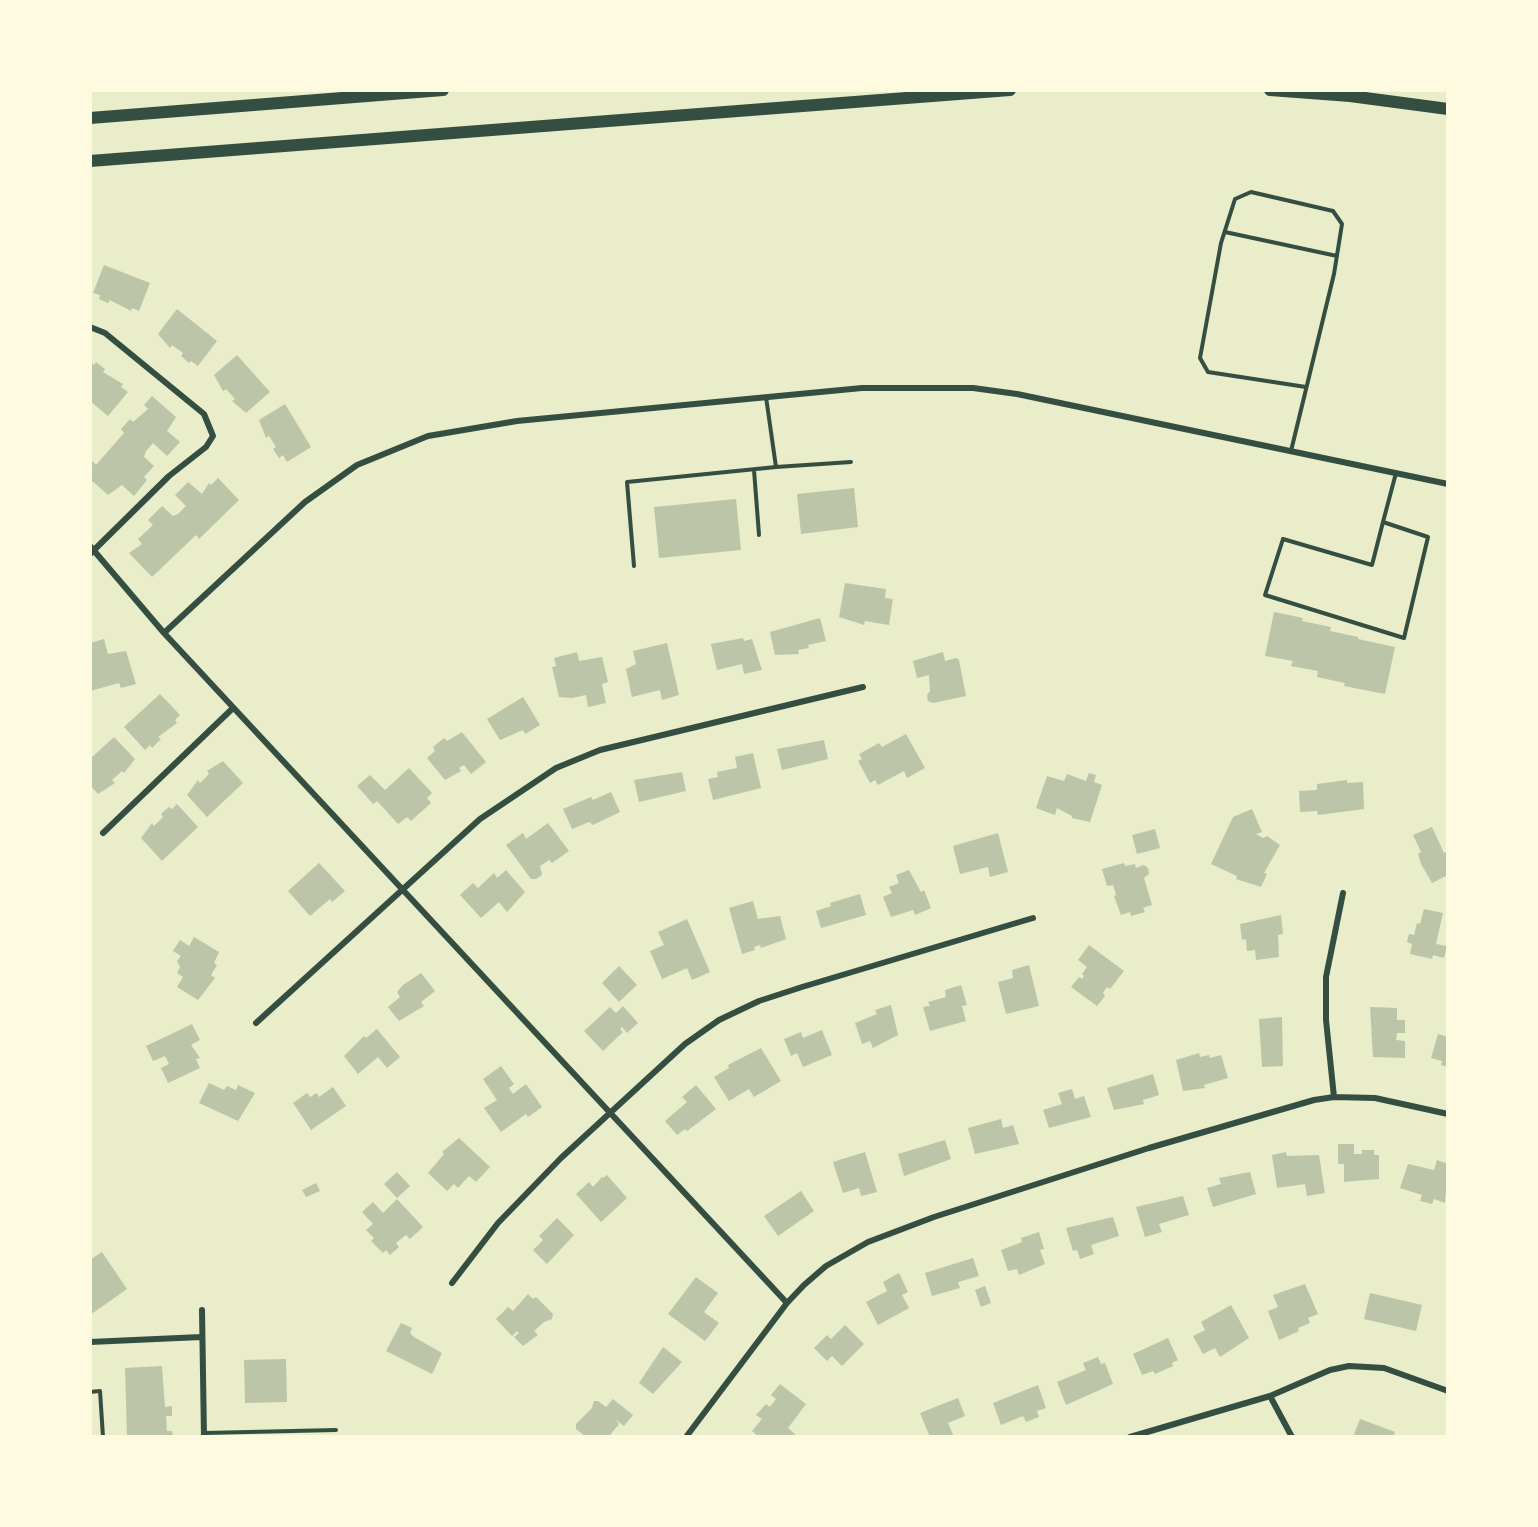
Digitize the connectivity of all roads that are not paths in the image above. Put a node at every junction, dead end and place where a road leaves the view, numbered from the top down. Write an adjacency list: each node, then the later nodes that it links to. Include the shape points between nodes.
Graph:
1 (443, 90): 5 (highway)
2 (1011, 90): 6 (highway)
3 (1270, 90): 4 (highway)
4 (1448, 109)
5 (90, 118)
6 (90, 161)
7 (1225, 232): 8 (lane); 8 (lane, via 1235,199 1251,192 1333,211 1342,224); 10 (lane, via 1200,358 1208,372)
8 (1337, 256): 10 (lane)
9 (90, 327): 20 (street, via 105,333 204,414 213,436 206,447 169,476)
10 (1306, 387): 12 (lane)
11 (766, 397): 12 (street, via 862,388 973,388); 14 (lane); 22 (street, via 517,422 429,436 357,465 305,502)
12 (1291, 451): 16 (street)
13 (851, 462): 14 (lane)
14 (776, 467): 15 (lane)
15 (754, 470): 19 (lane); 21 (lane, via 627,482)
16 (1396, 473): 17 (street); 18 (lane)
17 (1448, 484)
18 (1383, 522): 18 (lane, via 1372,565 1283,539 1265,594 1404,638 1428,537)
19 (759, 535)
20 (91, 550): 22 (street)
21 (634, 566)
22 (164, 633): 24 (street)
23 (863, 687): 26 (street, via 600,750 556,768 480,819)
24 (233, 708): 25 (street); 26 (street)
25 (103, 833)
26 (402, 890): 29 (street); 31 (street)
27 (1342, 893): 30 (street, via 1326,977)
28 (1033, 918): 31 (street, via 738,1010 685,1044)
29 (256, 1023)
30 (1334, 1097): 32 (street, via 1401,1101); 34 (street, via 1149,1148 868,1242 826,1266)
31 (610, 1114): 33 (street, via 503,1217); 34 (street)
32 (1448, 1114)
33 (453, 1283)
34 (787, 1303): 44 (street)
35 (202, 1310): 36 (street)
36 (201, 1337): 37 (street); 42 (street)
37 (90, 1342)
38 (1448, 1391): 40 (street, via 1402,1373 1367,1365 1330,1370)
39 (90, 1392): 43 (lane, via 100,1391)
40 (1270, 1396): 45 (street); 46 (street)
41 (336, 1430): 42 (lane)
42 (204, 1435)
43 (103, 1437)
44 (686, 1437)
45 (1130, 1437)
46 (1292, 1437)

